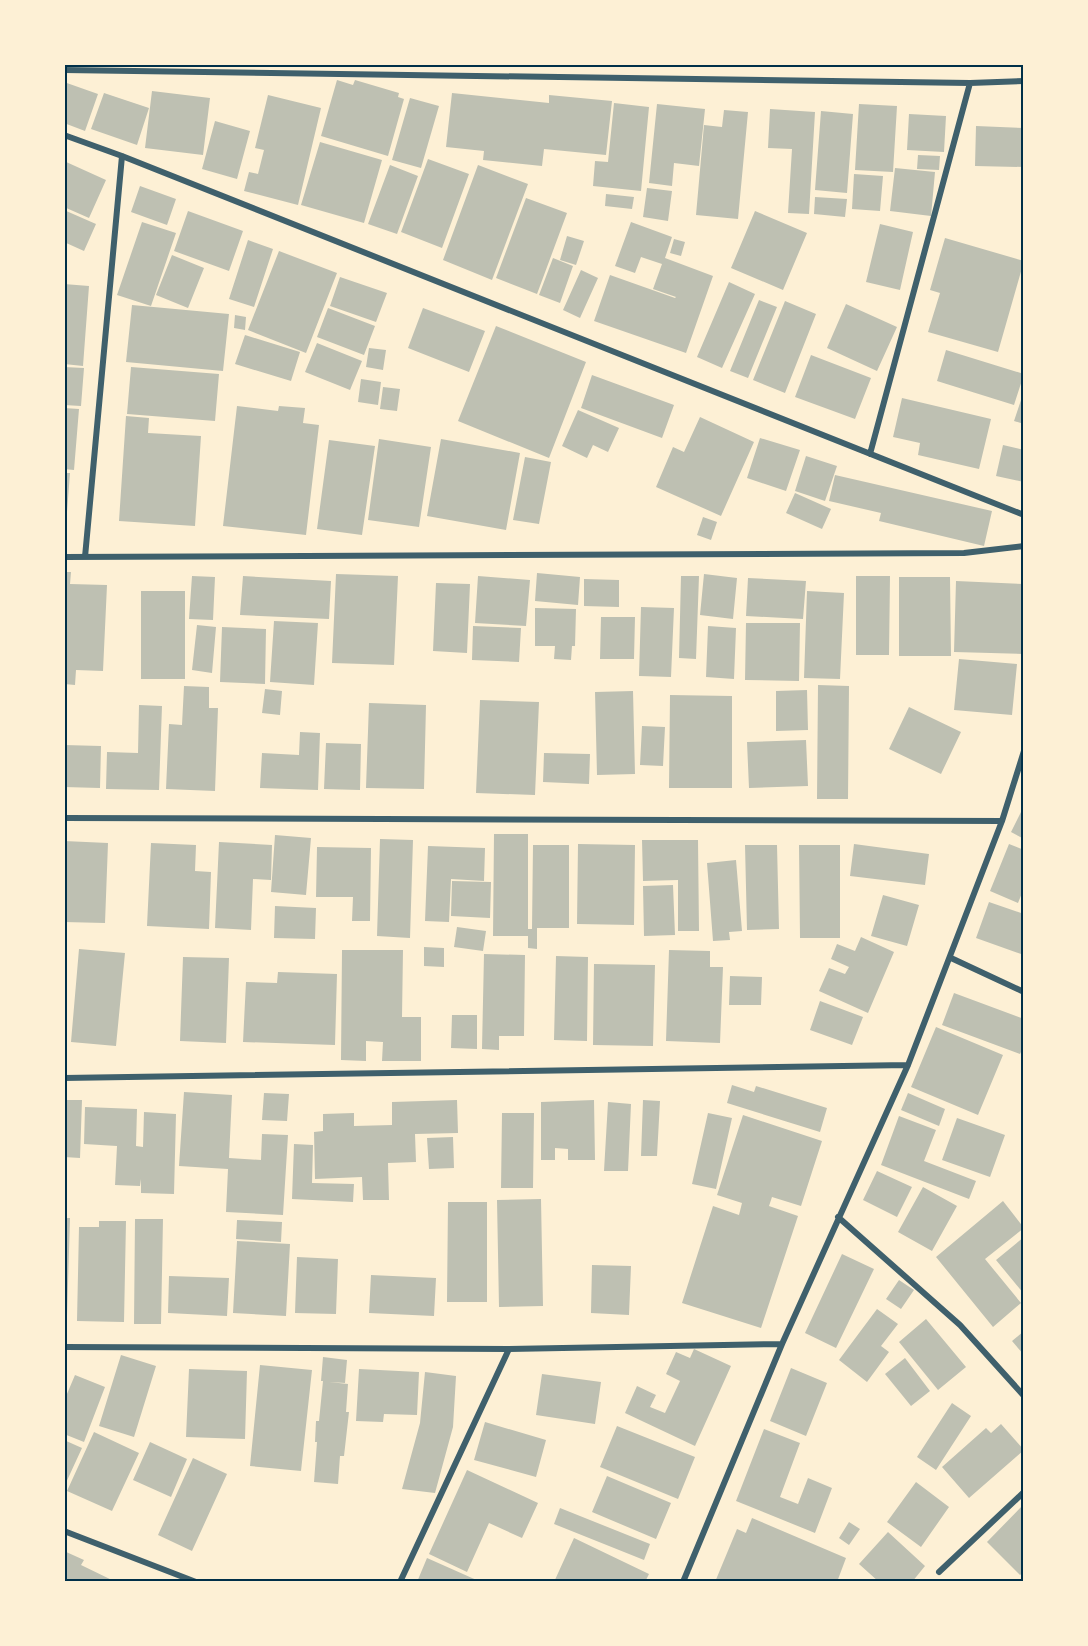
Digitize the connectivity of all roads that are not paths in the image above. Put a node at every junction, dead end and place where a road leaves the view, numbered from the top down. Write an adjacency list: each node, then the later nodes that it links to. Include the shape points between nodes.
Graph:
1 (64, 70): 3 (street)
2 (1023, 81): 3 (street)
3 (970, 82): 6 (street)
4 (64, 135): 5 (street)
5 (122, 156): 6 (street); 10 (street)
6 (870, 454): 7 (street)
7 (1023, 514)
8 (1023, 546): 10 (street, via 952,553)
9 (64, 557): 10 (street)
10 (85, 557)
11 (1023, 751): 13 (street)
12 (64, 818): 13 (street)
13 (1002, 820): 14 (street)
14 (951, 958): 15 (street); 16 (street)
15 (1023, 992)
16 (908, 1065): 17 (street); 18 (street)
17 (64, 1078)
18 (838, 1217): 19 (street); 22 (street, via 960,1325)
19 (782, 1344): 21 (street); 28 (street)
20 (64, 1347): 21 (street)
21 (509, 1349): 27 (street)
22 (1023, 1396)
23 (1023, 1492): 25 (street)
24 (64, 1531): 26 (street)
25 (939, 1572)
26 (196, 1581)
27 (400, 1581)
28 (683, 1581)

